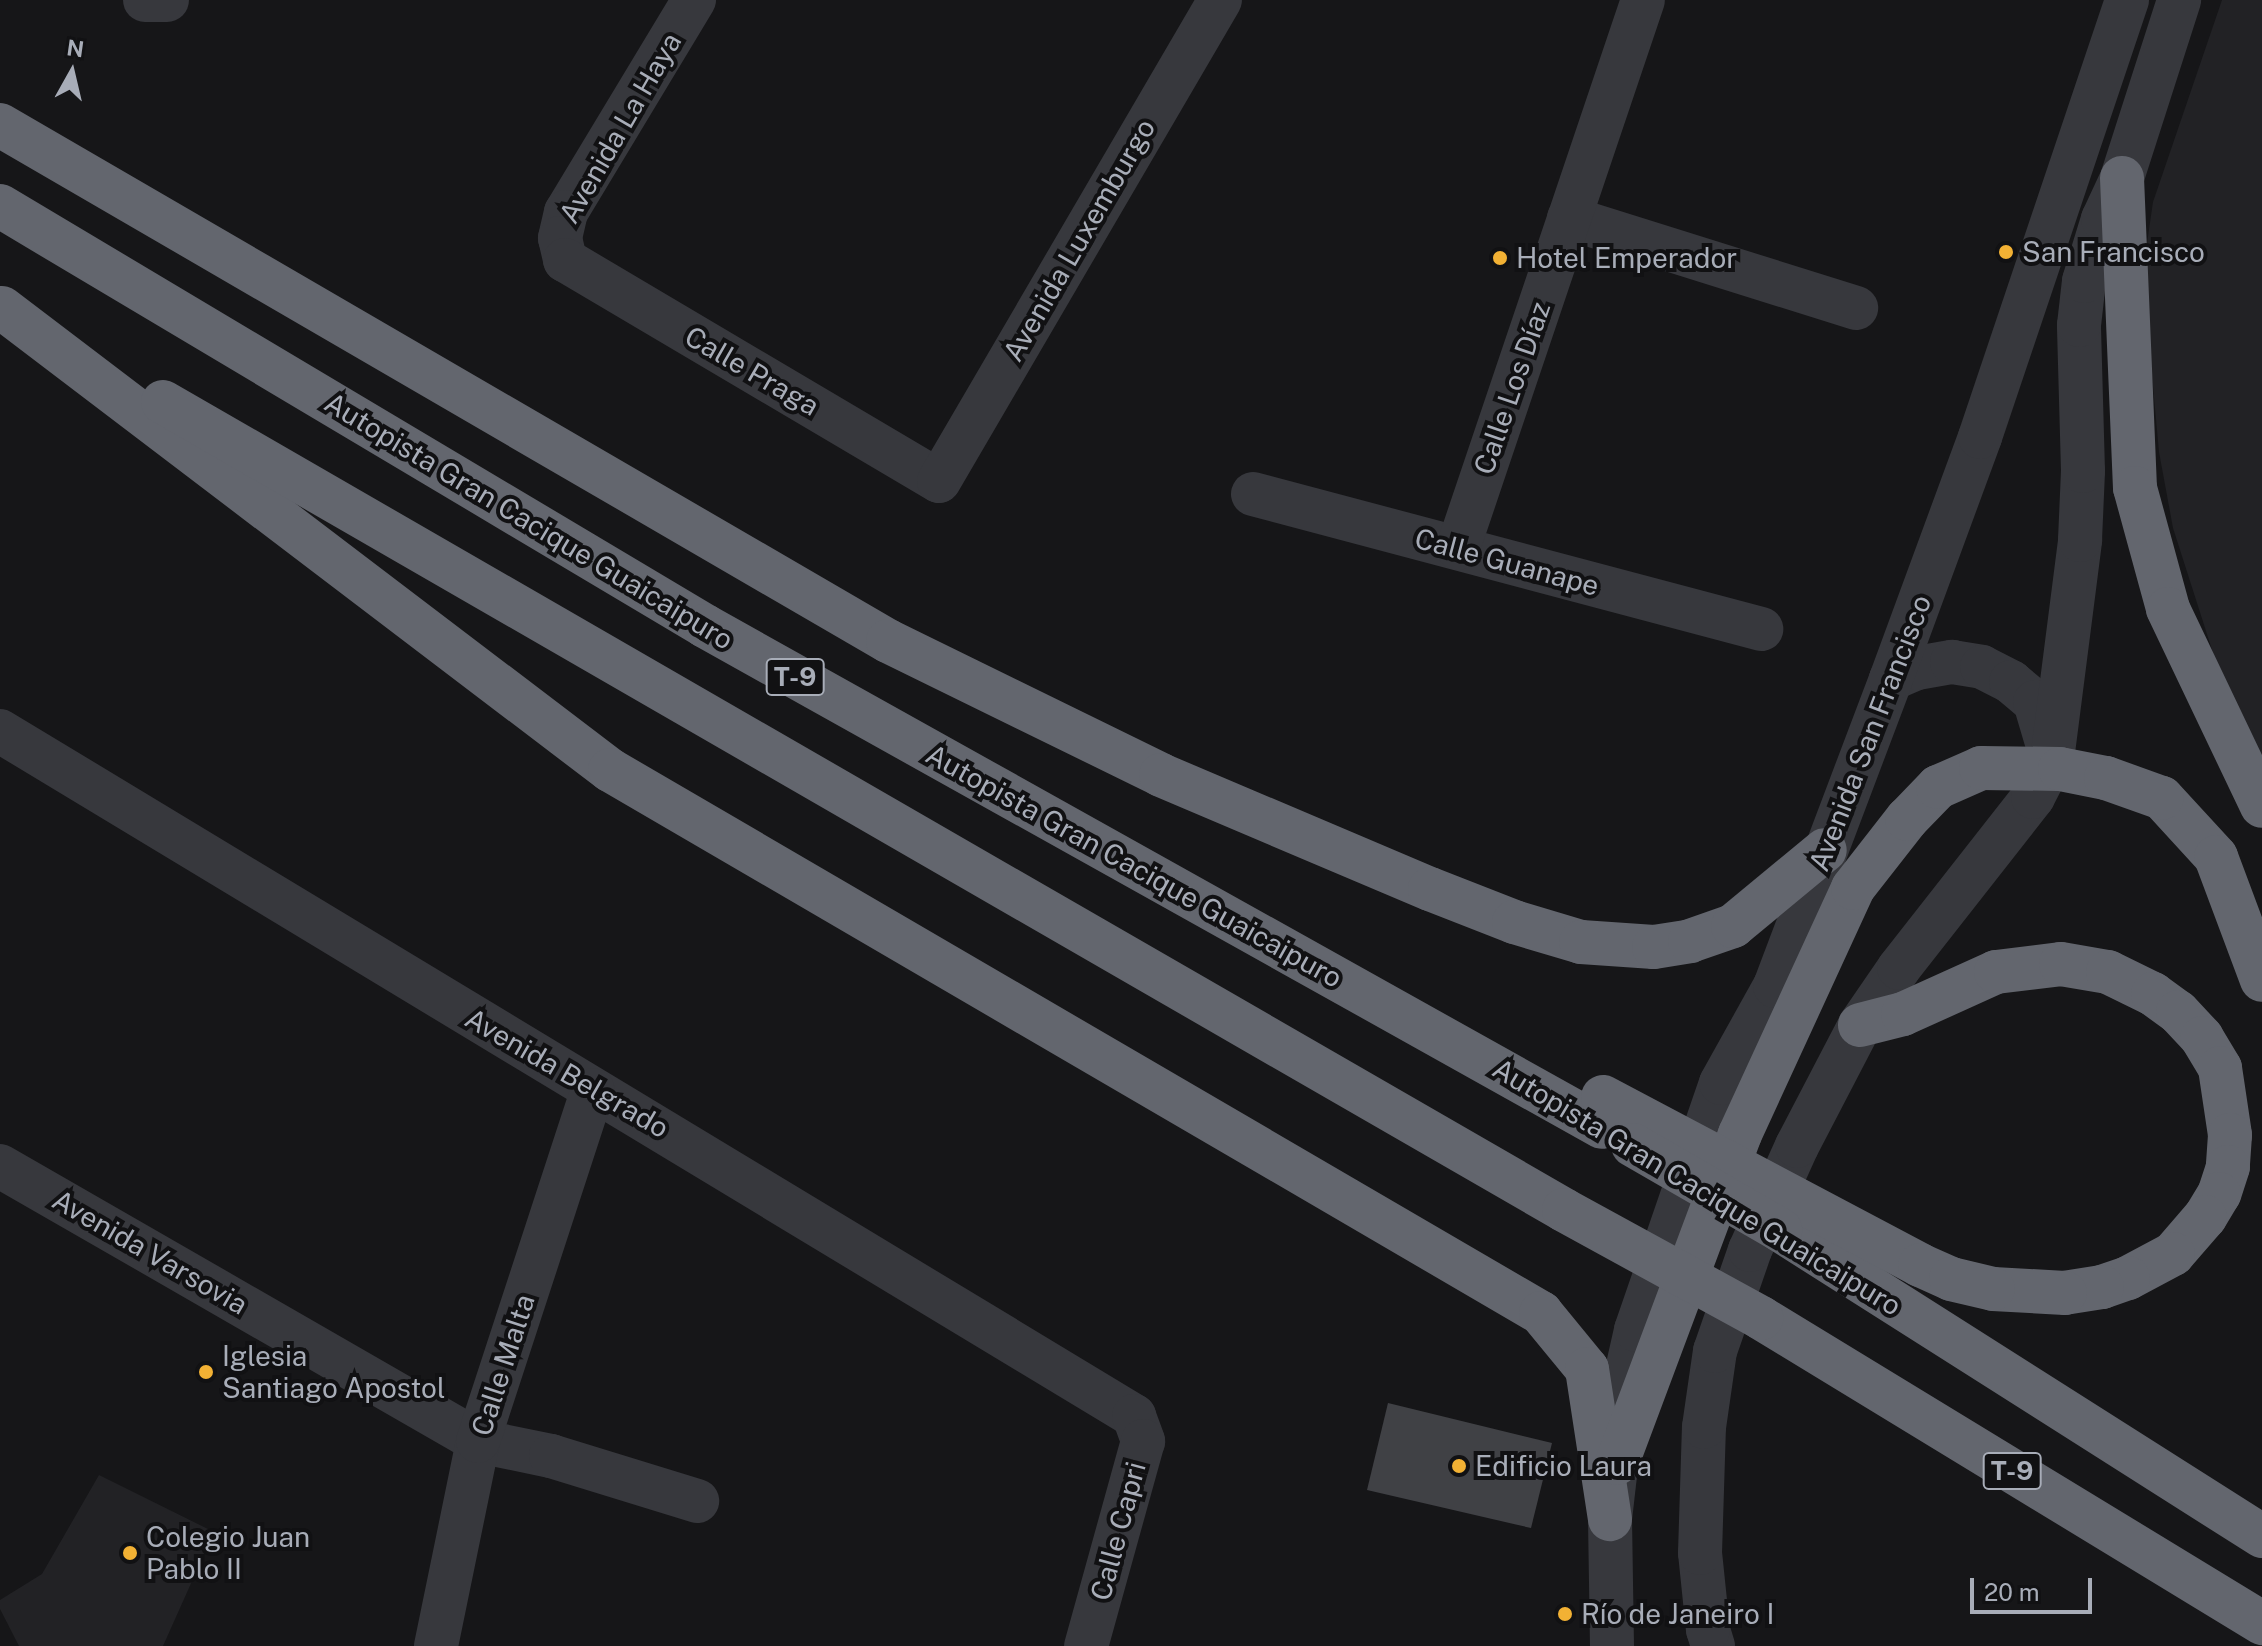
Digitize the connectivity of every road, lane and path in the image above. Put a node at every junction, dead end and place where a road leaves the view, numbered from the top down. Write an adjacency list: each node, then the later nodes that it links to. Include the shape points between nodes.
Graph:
1 (145, 0): 2 (street)
2 (167, 0)
3 (694, 0): 12 (street, Avenida La Haya, via 566,212 560,238)
4 (1220, 0): 15 (street, Avenida Luxemburgo)
5 (1643, 0): 11 (street, Calle Los Díaz)
6 (2127, 0): 19 (street, Avenida San Francisco, via 1980,437)
7 (2179, 0): 9 (street)
8 (0, 125): 23 (highway, via 888,641 1161,775 1430,889 1581,942 1654,947 1733,926)
9 (2122, 178): 21 (street, via 2084,281 2079,325 2080,540); 22 (highway, via 2135,488 2168,609)
10 (0, 206): 27 (highway, Autopista Gran Cacique Guaicaipuro / T-9, via 705,626 1394,1010)
11 (1569, 218): 14 (street); 17 (street, Calle Los Díaz)
12 (565, 260): 15 (street, Calle Praga)
13 (1, 308): 33 (highway, via 610,770 1541,1313 1587,1369); 35 (highway, T-9, bridge, via 1564,1210 1761,1318)
14 (1856, 308)
15 (939, 481)
16 (1253, 494): 17 (street, Calle Guanape)
17 (1458, 548): 18 (street, Calle Guanape)
18 (1761, 629)
19 (1891, 679): 21 (street, via 1952,662 1982,667 2035,702); 23 (street, Avenida San Francisco)
20 (0, 731): 26 (street, Avenida Belgrado)
21 (2052, 760): 25 (street, via 2033,797)
22 (2262, 806)
23 (1825, 850): 31 (street, Avenida San Francisco, via 1775,986 1721,1083 1636,1330)
24 (2262, 980): 31 (highway, bridge, via 2216,857 2162,798 2060,769 1981,768 1938,787 1853,888 1740,1134)
25 (1860, 1025): 27 (highway, bridge, via 1903,1014 1996,972 2061,964 2108,972 2178,1012 2220,1068 2230,1135 2219,1194 2173,1254 2128,1278 2065,1293 1993,1289 1920,1265); 39 (street, via 1750,1250 1715,1351 1700,1494 1700,1553)
26 (593, 1090): 29 (street, Avenida Belgrado); 30 (street, Calle Malta)
27 (1603, 1112): 34 (highway, Autopista Gran Cacique Guaicaipuro / T-9, bridge)
28 (0, 1166): 30 (street, Avenida Varsovia)
29 (1134, 1416): 37 (street, Calle Capri, via 1143,1441)
30 (478, 1441): 32 (street, Avenida Varsovia, via 551,1456); 36 (street, Calle Malta)
31 (1617, 1463): 33 (street, Avenida San Francisco)
32 (697, 1501)
33 (1610, 1519): 38 (street, Avenida San Francisco)
34 (2262, 1536)
35 (2262, 1623)
36 (436, 1646)
37 (1086, 1646)
38 (1612, 1646)
39 (1713, 1646)

